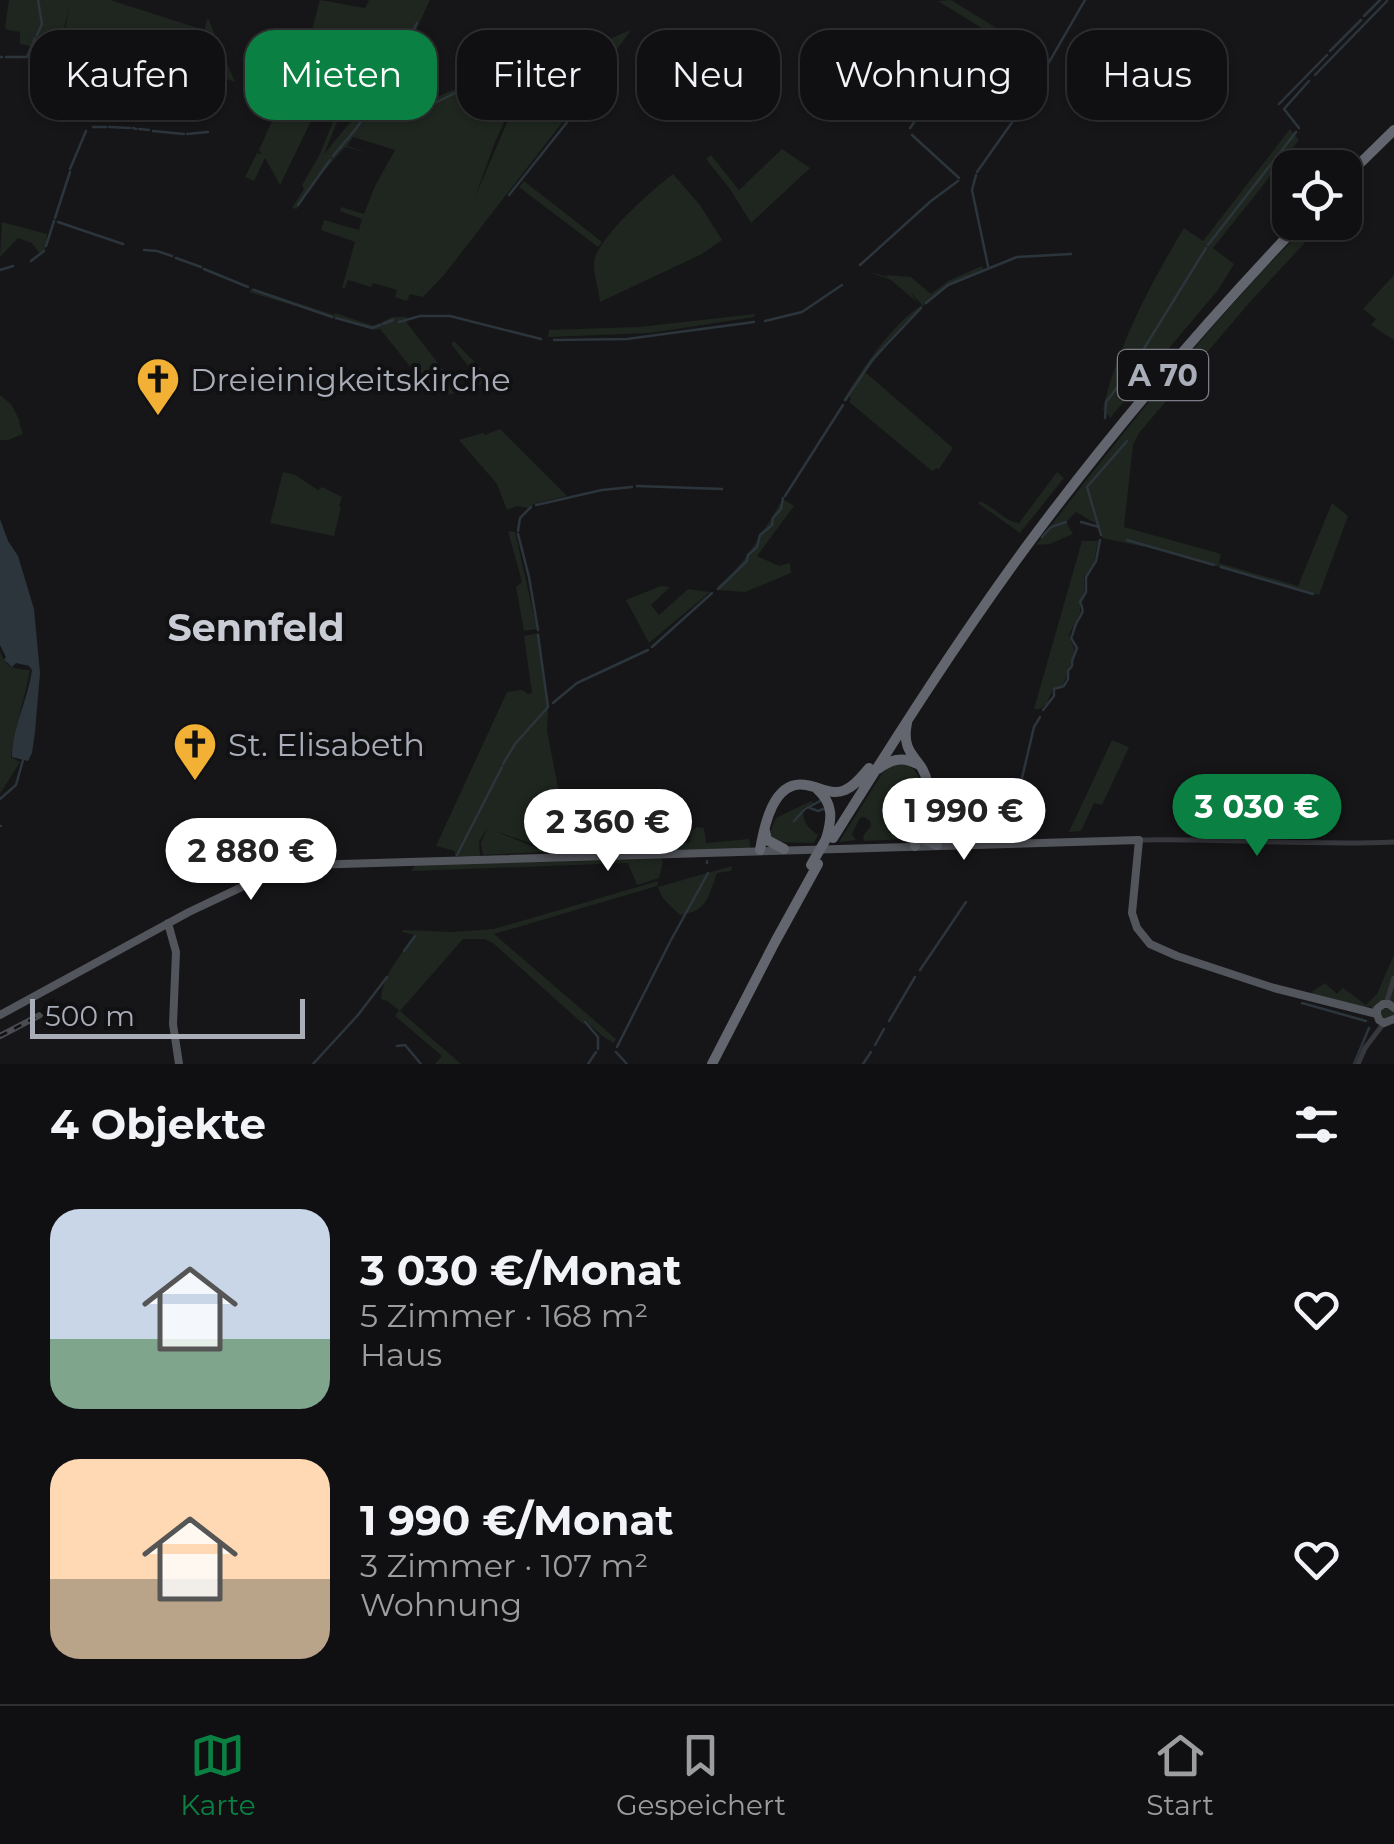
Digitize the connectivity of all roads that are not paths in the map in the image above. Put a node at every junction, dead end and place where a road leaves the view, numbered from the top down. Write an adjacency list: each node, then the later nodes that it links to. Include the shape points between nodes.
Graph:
1 (1394, 122): 3 (highway)
2 (1394, 130): 4 (highway)
3 (1362, 153)
4 (1362, 161)
5 (1276, 240): 7 (highway, A 70, via 1153,377)
6 (1285, 240): 7 (highway, A 70)
7 (1032, 534): 8 (highway, A 70)
8 (1022, 548): 9 (highway, A 70); 11 (highway, A 70, via 953,639)
9 (911, 713): 10 (highway, via 905,737); 11 (highway, A 70)
10 (920, 767): 11 (highway, via 894,760); 14 (highway, via 928,790)
11 (870, 773): 12 (highway, via 845,790); 15 (highway, A 70)
12 (816, 788): 13 (highway, via 800,784 783,791); 15 (highway, via 830,807)
13 (765, 830): 21 (highway); 22 (highway, via 767,840)
14 (918, 831): 19 (highway); 20 (highway)
15 (830, 838): 34 (highway, A 70, bridge, via 760,956)
16 (1139, 840): 17 (main road); 18 (street); 23 (main road)
17 (1116, 841): 19 (main road); 23 (main road)
18 (1394, 842)
19 (936, 845): 20 (main road)
20 (915, 846): 22 (main road)
21 (760, 850): 22 (main road); 24 (main road, via 310,864 252,882)
22 (784, 850)
23 (1137, 858): 30 (main road, via 1133,917 1150,944)
24 (168, 922): 25 (main road); 26 (main road)
25 (150, 932): 26 (main road); 29 (main road)
26 (175, 944): 33 (main road, via 172,1024)
27 (1394, 978): 28 (street)
28 (1390, 1006): 30 (main road)
29 (0, 1014)
30 (1376, 1014): 32 (main road)
31 (1394, 1019): 32 (main road)
32 (1384, 1023): 35 (street)
33 (179, 1064)
34 (709, 1064)
35 (1358, 1064)

